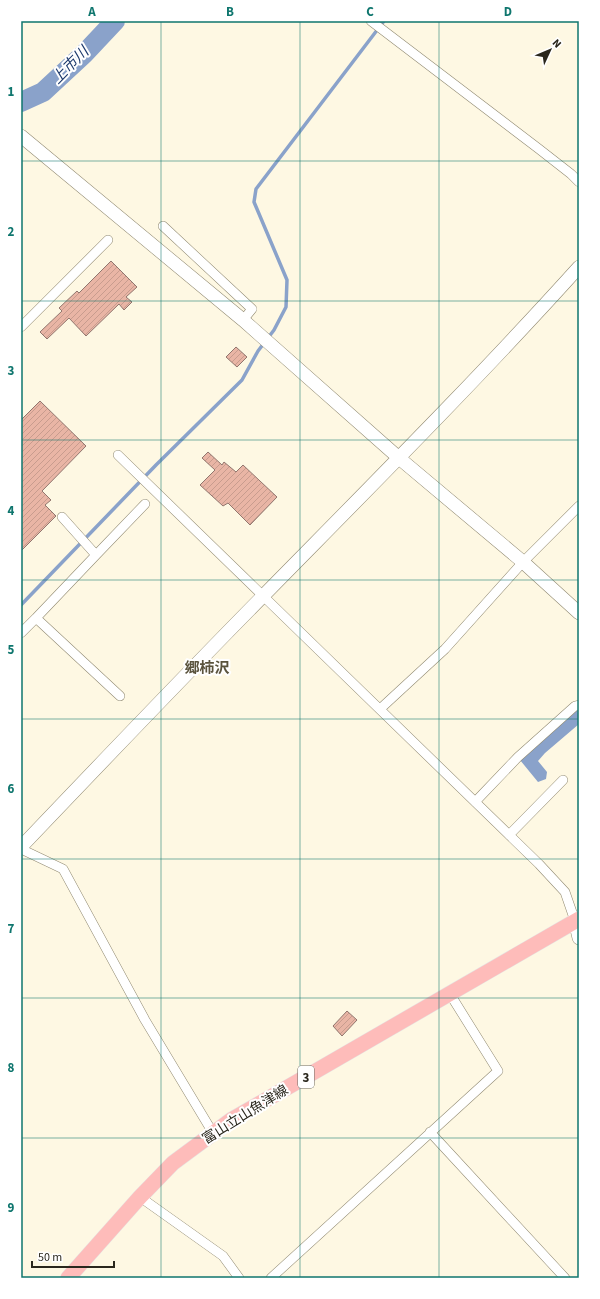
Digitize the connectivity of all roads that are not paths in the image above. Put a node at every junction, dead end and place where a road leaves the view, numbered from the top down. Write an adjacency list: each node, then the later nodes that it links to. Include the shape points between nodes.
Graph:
1 (371, 21): 3 (street)
2 (21, 136): 7 (street)
3 (579, 182)
4 (163, 226): 7 (street, via 252,308)
5 (108, 240): 8 (street)
6 (579, 267): 10 (street)
7 (243, 320): 10 (street)
8 (21, 327)
9 (118, 455): 16 (street)
10 (399, 458): 15 (street); 16 (street)
11 (145, 504): 14 (street)
12 (579, 506): 15 (street)
13 (62, 517): 14 (street)
14 (96, 555): 18 (street)
15 (523, 562): 17 (street); 22 (street, via 444,649)
16 (263, 596): 22 (street); 26 (street)
17 (579, 613)
18 (36, 618): 19 (street); 20 (street)
19 (21, 633)
20 (120, 696)
21 (579, 705): 24 (street, via 518,757)
22 (380, 709): 24 (street)
23 (563, 780): 25 (street)
24 (475, 802): 25 (street)
25 (509, 835): 27 (street, via 565,892)
26 (21, 848): 31 (street, via 63,869 144,1020)
27 (577, 920): 28 (street); 29 (main road, 富山立山魚津線 / 3)
28 (579, 938)
29 (450, 994): 30 (street, via 498,1070); 31 (main road, 富山立山魚津線 / 3)
30 (430, 1132): 35 (street); 36 (street)
31 (213, 1133): 32 (main road, 富山立山魚津線 / 3, via 174,1163)
32 (140, 1197): 33 (main road, 富山立山魚津線 / 3); 34 (street, via 223,1256)
33 (68, 1278)
34 (239, 1278)
35 (271, 1278)
36 (565, 1278)

